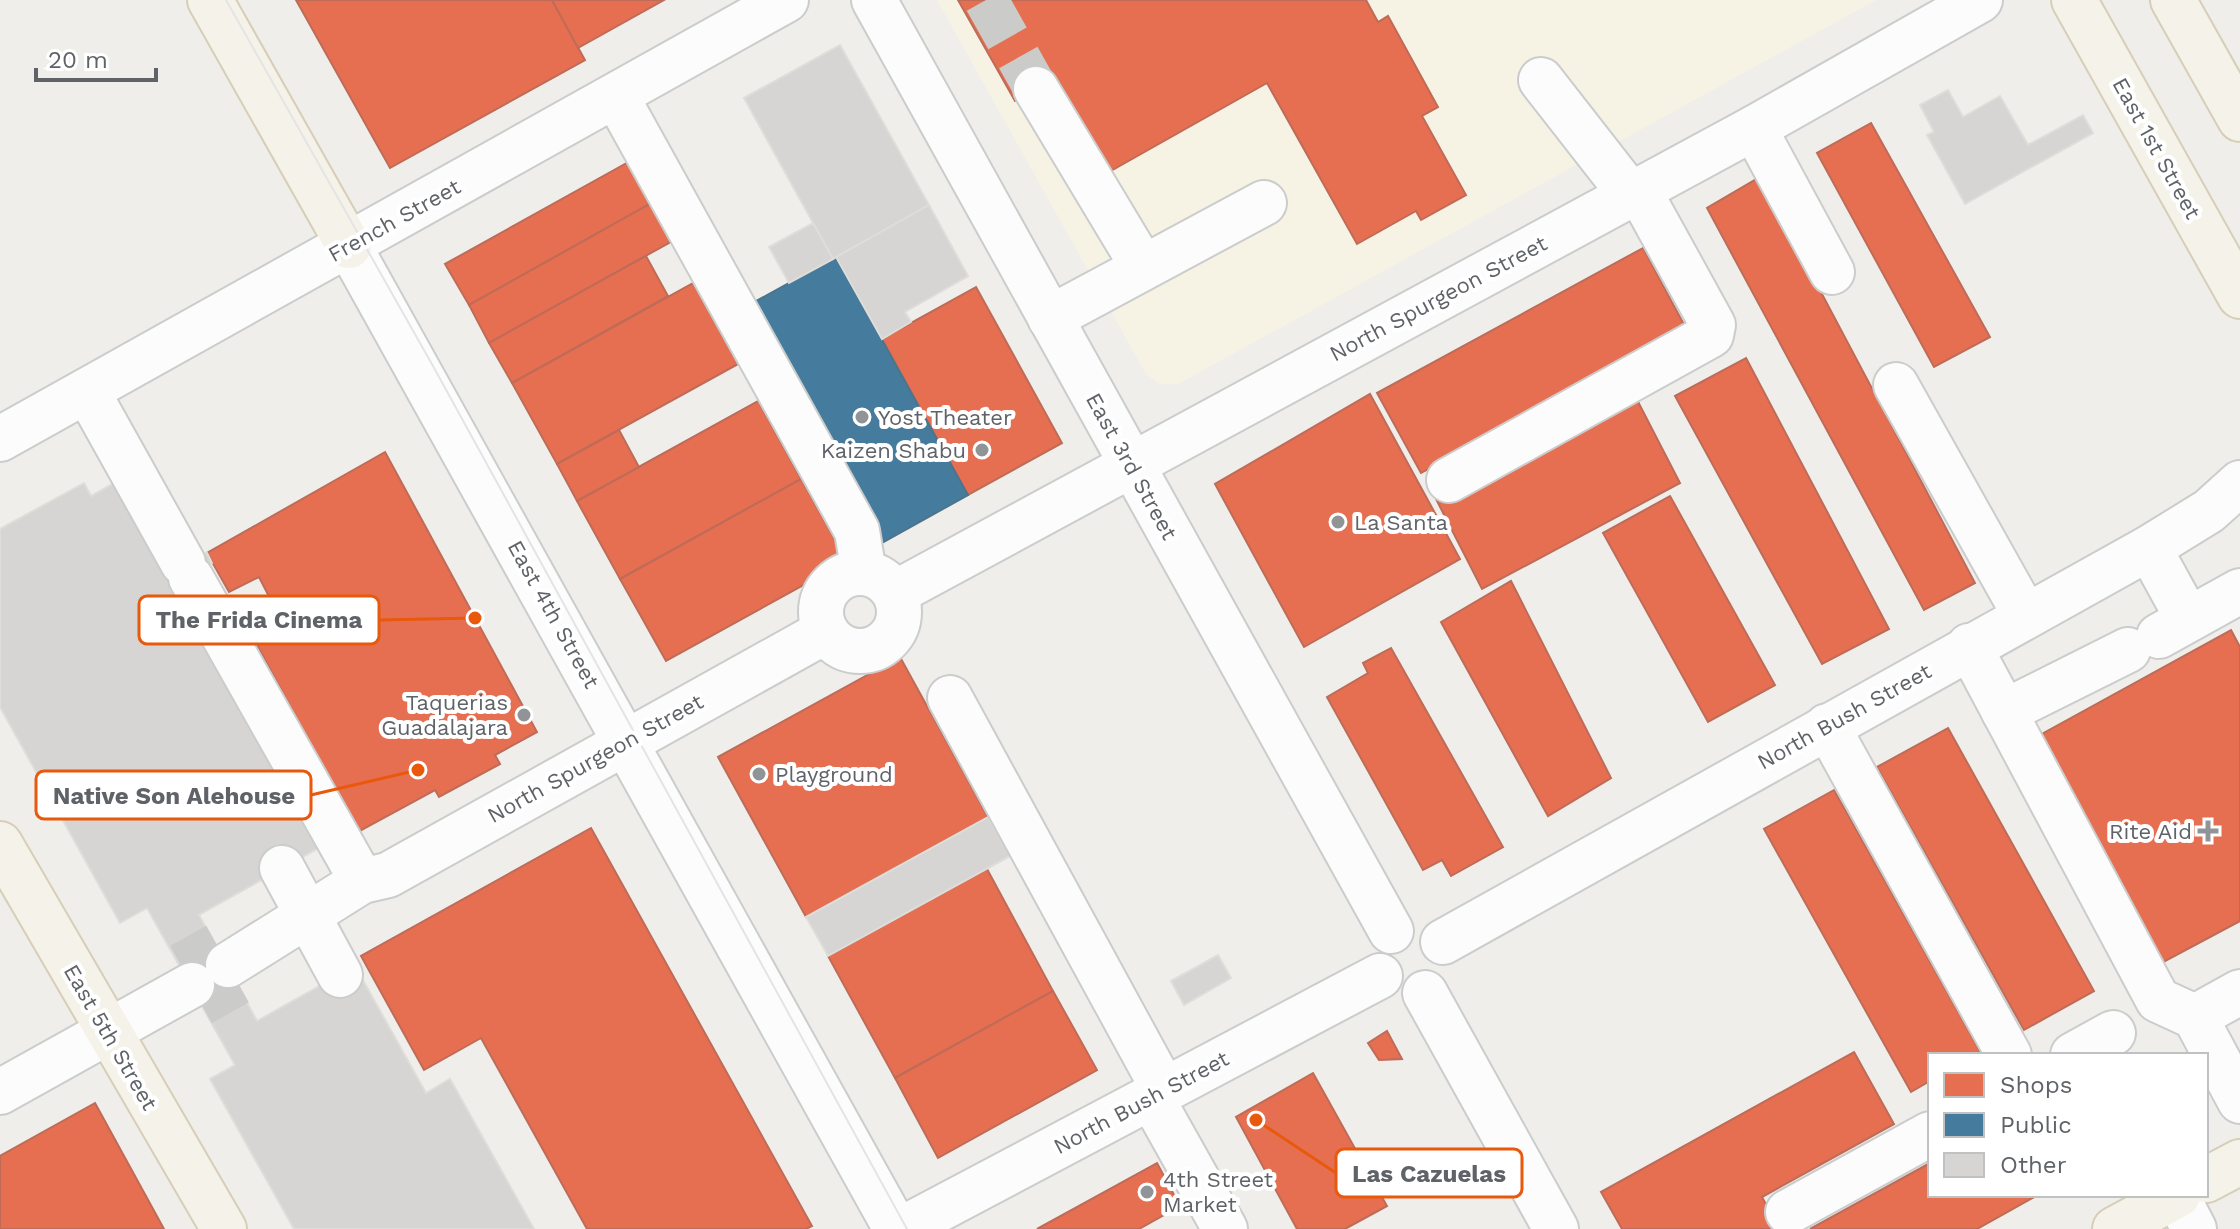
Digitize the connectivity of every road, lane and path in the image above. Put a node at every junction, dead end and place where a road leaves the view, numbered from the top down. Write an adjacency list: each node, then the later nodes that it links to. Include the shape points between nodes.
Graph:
1 (210, 0): 14 (main road, East 4th Street)
2 (786, 0): 9 (street, French Street)
3 (874, 0): 18 (street, East 3rd Street)
4 (1980, 0): 11 (street, North Spurgeon Street)
5 (2074, 0): 17 (main road, East 1st Street)
6 (2173, 0): 10 (main road)
7 (1541, 80): 12 (street)
8 (1036, 89): 15 (street)
9 (616, 96): 14 (street, French Street); 26 (street, via 857,531)
10 (2239, 115)
11 (1754, 128): 12 (street, North Spurgeon Street); 16 (street)
12 (1634, 192): 22 (street, North Spurgeon Street); 23 (street, via 1713,325 1711,335)
13 (1264, 203): 15 (street)
14 (349, 246): 20 (street, French Street); 35 (street, East 4th Street)
15 (1143, 267): 18 (street)
16 (1832, 272)
17 (2240, 296)
18 (1050, 318): 22 (street, East 3rd Street)
19 (1896, 385): 28 (street)
20 (87, 391): 21 (street, French Street); 38 (street)
21 (0, 439)
22 (1131, 464): 26 (street, North Spurgeon Street); 40 (street, East 3rd Street)
23 (1449, 480)
24 (2240, 483): 25 (street, North Bush Street, via 2209,511)
25 (2149, 548): 28 (street, North Bush Street); 30 (street)
26 (880, 583): 29 (street, North Spurgeon Street, via 850,574 827,590 822,603); 29 (street, via 899,608 898,623 879,647 850,649)
27 (2240, 591): 30 (street)
28 (2025, 615): 31 (street, North Bush Street)
29 (826, 631): 35 (street, North Spurgeon Street)
30 (2158, 635): 33 (street)
31 (1969, 646): 33 (street); 34 (street, North Bush Street)
32 (950, 698): 52 (street)
33 (2004, 712): 46 (street, via 2158,1000)
34 (1827, 726): 41 (street, North Bush Street); 49 (street)
35 (626, 740): 38 (street, North Spurgeon Street, via 388,875); 61 (street, East 4th Street)
36 (0, 844): 47 (main road, East 5th Street)
37 (282, 868): 39 (street)
38 (362, 881): 39 (street, North Spurgeon Street)
39 (306, 914): 42 (street); 47 (street, North Spurgeon Street)
40 (1391, 931): 41 (street, via 1416,924); 43 (street, via 1378,949)
41 (1443, 942): 45 (street, via 1443,977)
42 (340, 975)
43 (1380, 976): 45 (street, via 1395,991); 52 (street, North Bush Street)
44 (2240, 992): 46 (street)
45 (1425, 993): 64 (street)
46 (2195, 1017): 53 (street)
47 (108, 1033): 51 (street); 60 (main road, East 5th Street)
48 (2113, 1033): 50 (street)
49 (2008, 1053)
50 (2077, 1053)
51 (0, 1092)
52 (1158, 1093): 62 (street, North Bush Street); 63 (street)
53 (2240, 1101)
54 (1928, 1135): 59 (street)
55 (2240, 1162): 56 (main road)
56 (2208, 1179)
57 (2173, 1197): 65 (main road)
58 (2178, 1197): 66 (street)
59 (1788, 1212)
60 (224, 1229)
61 (896, 1229)
62 (902, 1229)
63 (1225, 1229)
64 (1556, 1229)
65 (2115, 1229)
66 (2194, 1229)

